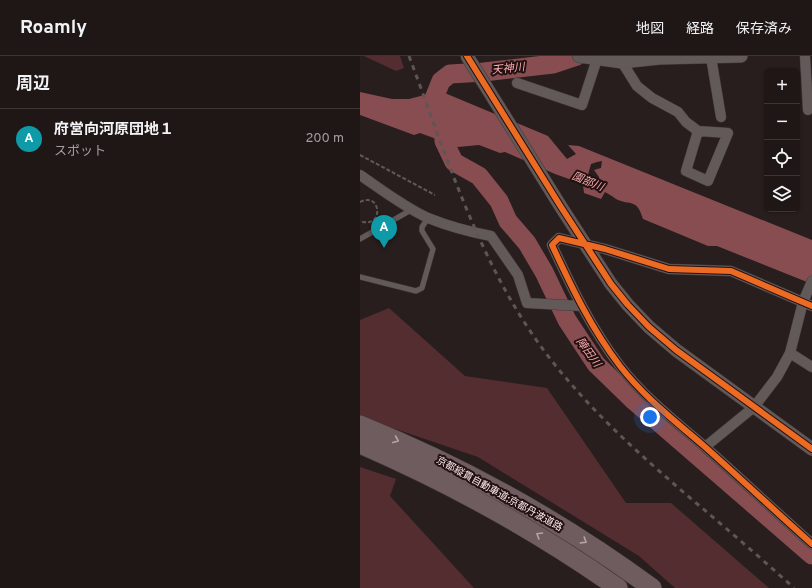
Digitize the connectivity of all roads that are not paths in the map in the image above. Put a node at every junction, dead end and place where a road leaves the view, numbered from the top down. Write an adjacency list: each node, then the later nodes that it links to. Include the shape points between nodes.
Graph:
1 (467, 56): 23 (street, bridge, via 561,207 611,284 628,305 676,350)
2 (742, 56): 6 (street)
3 (805, 56): 10 (street)
4 (582, 57): 7 (street)
5 (659, 57): 6 (street); 8 (street)
6 (711, 57): 11 (street)
7 (598, 59): 8 (street); 9 (street, via 582,105)
8 (622, 62): 12 (street, via 637,86 652,98 678,112)
9 (517, 83)
10 (808, 110)
11 (721, 117)
12 (698, 131): 12 (street, via 728,133 708,181 686,170)
13 (360, 175): 14 (street)
14 (412, 209): 15 (street); 16 (lane)
15 (428, 218): 17 (lane, via 422,231 433,249 422,288 416,291); 20 (street, via 491,236 518,275 527,303)
16 (360, 239)
17 (360, 277)
18 (812, 281): 19 (street)
19 (807, 304): 20 (street, via 731,271 669,269 559,238 552,245); 21 (street)
20 (581, 306): 26 (street, via 599,337 646,396)
21 (790, 353): 22 (street); 23 (street)
22 (812, 367)
23 (754, 407): 26 (street); 27 (street)
24 (360, 425): 30 (highway, 京都縦貫自動車道;京都丹波道路, one-way to 30, via 435,457 519,501 588,543)
25 (360, 444): 29 (highway, 京都縦貫自動車道;京都丹波道路, one-way to 25, via 563,550 490,507)
26 (704, 447): 28 (street)
27 (812, 449)
28 (812, 544)
29 (618, 588)
30 (652, 588)

